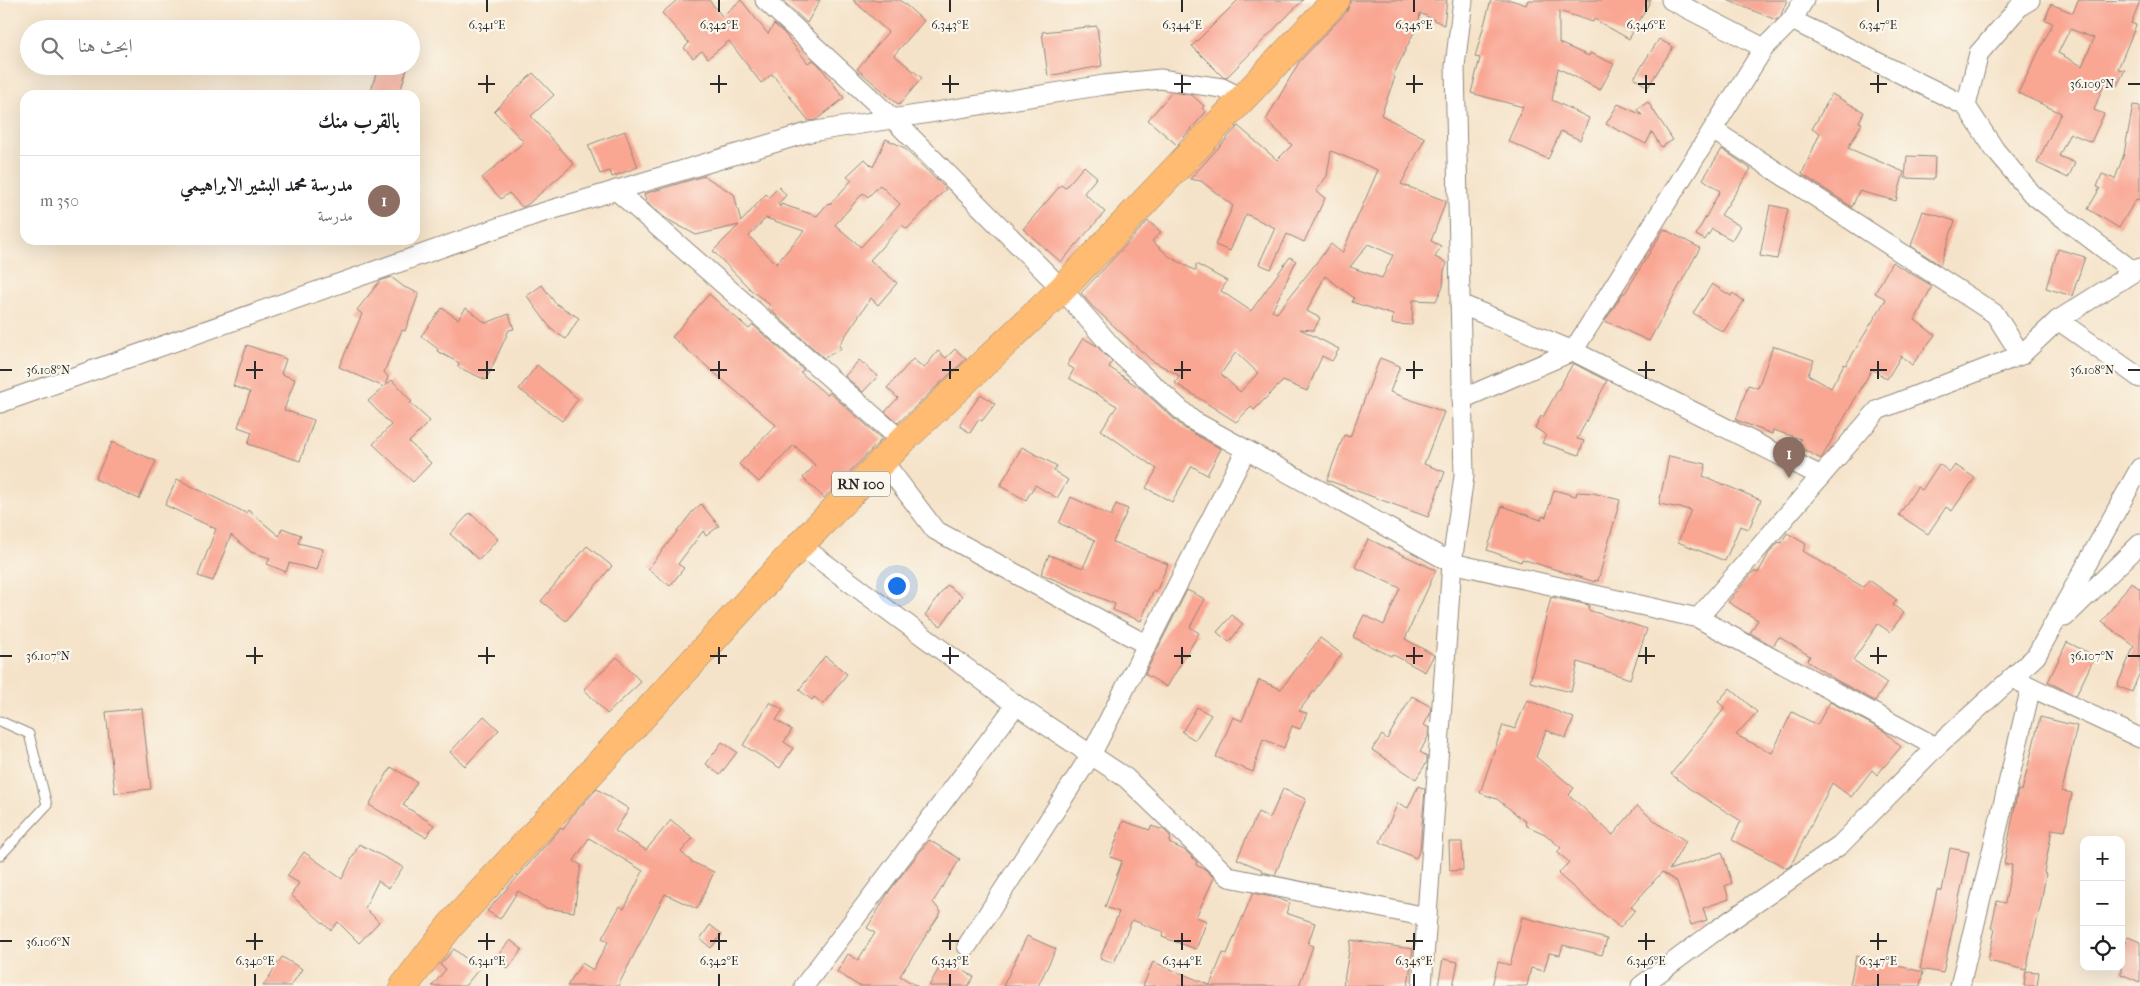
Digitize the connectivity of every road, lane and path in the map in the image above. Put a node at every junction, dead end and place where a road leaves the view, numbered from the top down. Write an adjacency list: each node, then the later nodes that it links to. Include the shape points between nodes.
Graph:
1 (765, 0): 11 (street)
2 (1336, 0): 9 (main road, RN 100)
3 (1463, 0): 16 (street, via 1455,66)
4 (1804, 0): 7 (street)
5 (2030, 0): 10 (street, via 2020,6 1979,53)
6 (1682, 3): 8 (street)
7 (1792, 20): 8 (street); 10 (street)
8 (1764, 48): 12 (street)
9 (1244, 99): 11 (street, via 1222,88 1160,79 1104,84); 15 (main road, RN 100)
10 (1966, 106): 14 (street, via 1995,150 2032,194)
11 (892, 118): 13 (street, via 810,132); 15 (street)
12 (1713, 130): 18 (street); 19 (street, via 1995,314)
13 (616, 190): 22 (street, via 531,216); 23 (street)
14 (2137, 269): 17 (street)
15 (1062, 289): 23 (main road, RN 100); 24 (street, via 1112,347 1192,420)
16 (1460, 304): 18 (street); 21 (street)
17 (2058, 320): 19 (street); 20 (street)
18 (1574, 351): 21 (street); 27 (street)
19 (2021, 356): 27 (street, via 1878,410)
20 (2140, 378)
21 (1462, 399): 30 (street, via 1464,476)
22 (0, 403)
23 (902, 441): 25 (main road, RN 100)
24 (1246, 450): 30 (street); 33 (street)
25 (884, 461): 29 (main road, RN 100); 33 (street, via 935,530)
26 (2140, 468): 32 (street)
27 (1820, 476): 31 (street)
28 (2140, 544): 32 (street)
29 (800, 545): 36 (street); 44 (main road, RN 100, via 450,926)
30 (1452, 563): 31 (street); 42 (street)
31 (1698, 618): 39 (street)
32 (2050, 632): 34 (street, via 2036,656)
33 (1147, 645): 40 (street)
34 (2012, 678): 35 (street); 39 (street)
35 (2031, 687): 38 (street); 48 (street)
36 (1016, 705): 40 (street); 45 (street)
37 (0, 721): 41 (lane, via 28,734 47,805)
38 (2140, 738)
39 (1936, 747): 47 (street, via 1840,844)
40 (1091, 755): 42 (street, via 1126,778 1229,877); 43 (street)
41 (0, 856)
42 (1427, 917): 46 (street)
43 (967, 946)
44 (404, 986)
45 (804, 986)
46 (1422, 986)
47 (1641, 986)
48 (1960, 986)

